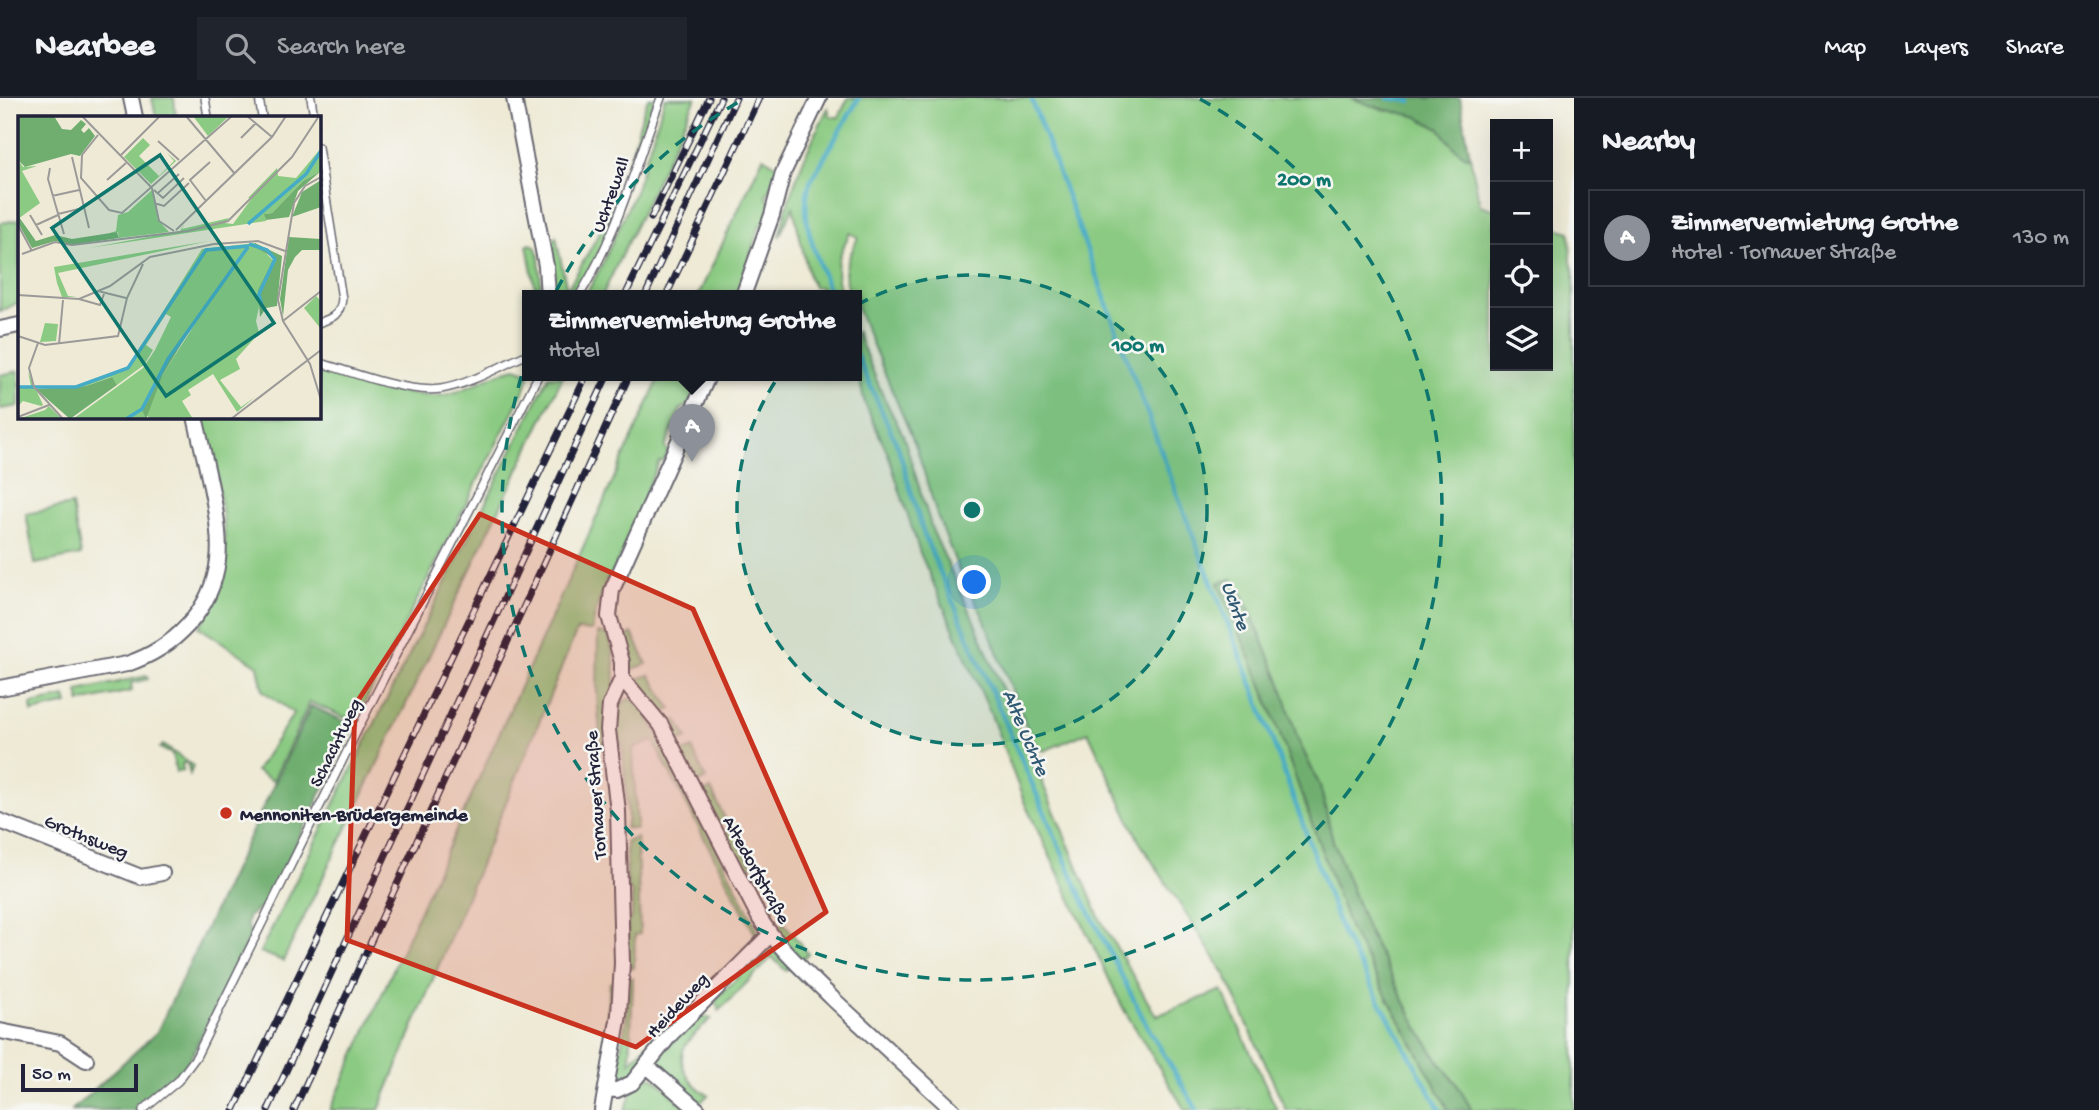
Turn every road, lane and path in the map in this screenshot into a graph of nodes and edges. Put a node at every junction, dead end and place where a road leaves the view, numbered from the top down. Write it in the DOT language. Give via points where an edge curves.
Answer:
graph roads {
  1 [pos="131,98"];
  2 [pos="205,98"];
  3 [pos="259,98"];
  4 [pos="311,98"];
  5 [pos="514,98"];
  6 [pos="661,98"];
  7 [pos="818,98"];
  8 [pos="135,116"];
  9 [pos="208,116"];
  10 [pos="262,116"];
  11 [pos="314,116"];
  12 [pos="320,160"];
  13 [pos="548,290"];
  14 [pos="582,290"];
  15 [pos="745,290"];
  16 [pos="320,322"];
  17 [pos="18,326"];
  18 [pos="0,329"];
  19 [pos="522,356"];
  20 [pos="320,363"];
  21 [pos="535,381"];
  22 [pos="706,381"];
  23 [pos="195,418"];
  24 [pos="622,678"];
  25 [pos="0,688"];
  26 [pos="2,827"];
  27 [pos="162,873"];
  28 [pos="770,935"];
  29 [pos="0,1031"];
  30 [pos="86,1060"];
  31 [pos="647,1066"];
  32 [pos="606,1089"];
  33 [pos="143,1110"];
  34 [pos="602,1110"];
  35 [pos="698,1110"];
  36 [pos="953,1110"];
  1 -- 8 [label="street"];
  2 -- 9 [label="lane"];
  3 -- 10 [label="lane"];
  4 -- 11 [label="lane"];
  5 -- 13 [label="street"];
  6 -- 14 [label="lane, Uchtewall" via="607,246"];
  7 -- 15 [label="street" via="783,173"];
  12 -- 16 [label="lane" via="342,299 333,318"];
  17 -- 18 [label="street"];
  19 -- 20 [label="lane" via="438,390 418,389"];
  21 -- 33 [label="lane, Schachtweg" via="196,1057 177,1081"];
  22 -- 24 [label="street" via="612,590 609,616"];
  23 -- 25 [label="street" via="218,529 219,558 198,613 166,646 146,657"];
  24 -- 28 [label="street, Altedorfstraße" via="661,725"];
  24 -- 32 [label="street, Tornauer Straße" via="608,716 618,811 622,964"];
  26 -- 27 [label="street, Grothsweg" via="141,877"];
  28 -- 31 [label="street, Heideweg" via="696,1007"];
  28 -- 36 [label="street, Altedorfstraße"];
  29 -- 30 [label="street" via="60,1043"];
  31 -- 32 [label="street, Heideweg" via="624,1088"];
  31 -- 35 [label="street"];
  32 -- 34 [label="street, Tornauer Straße"];
}
